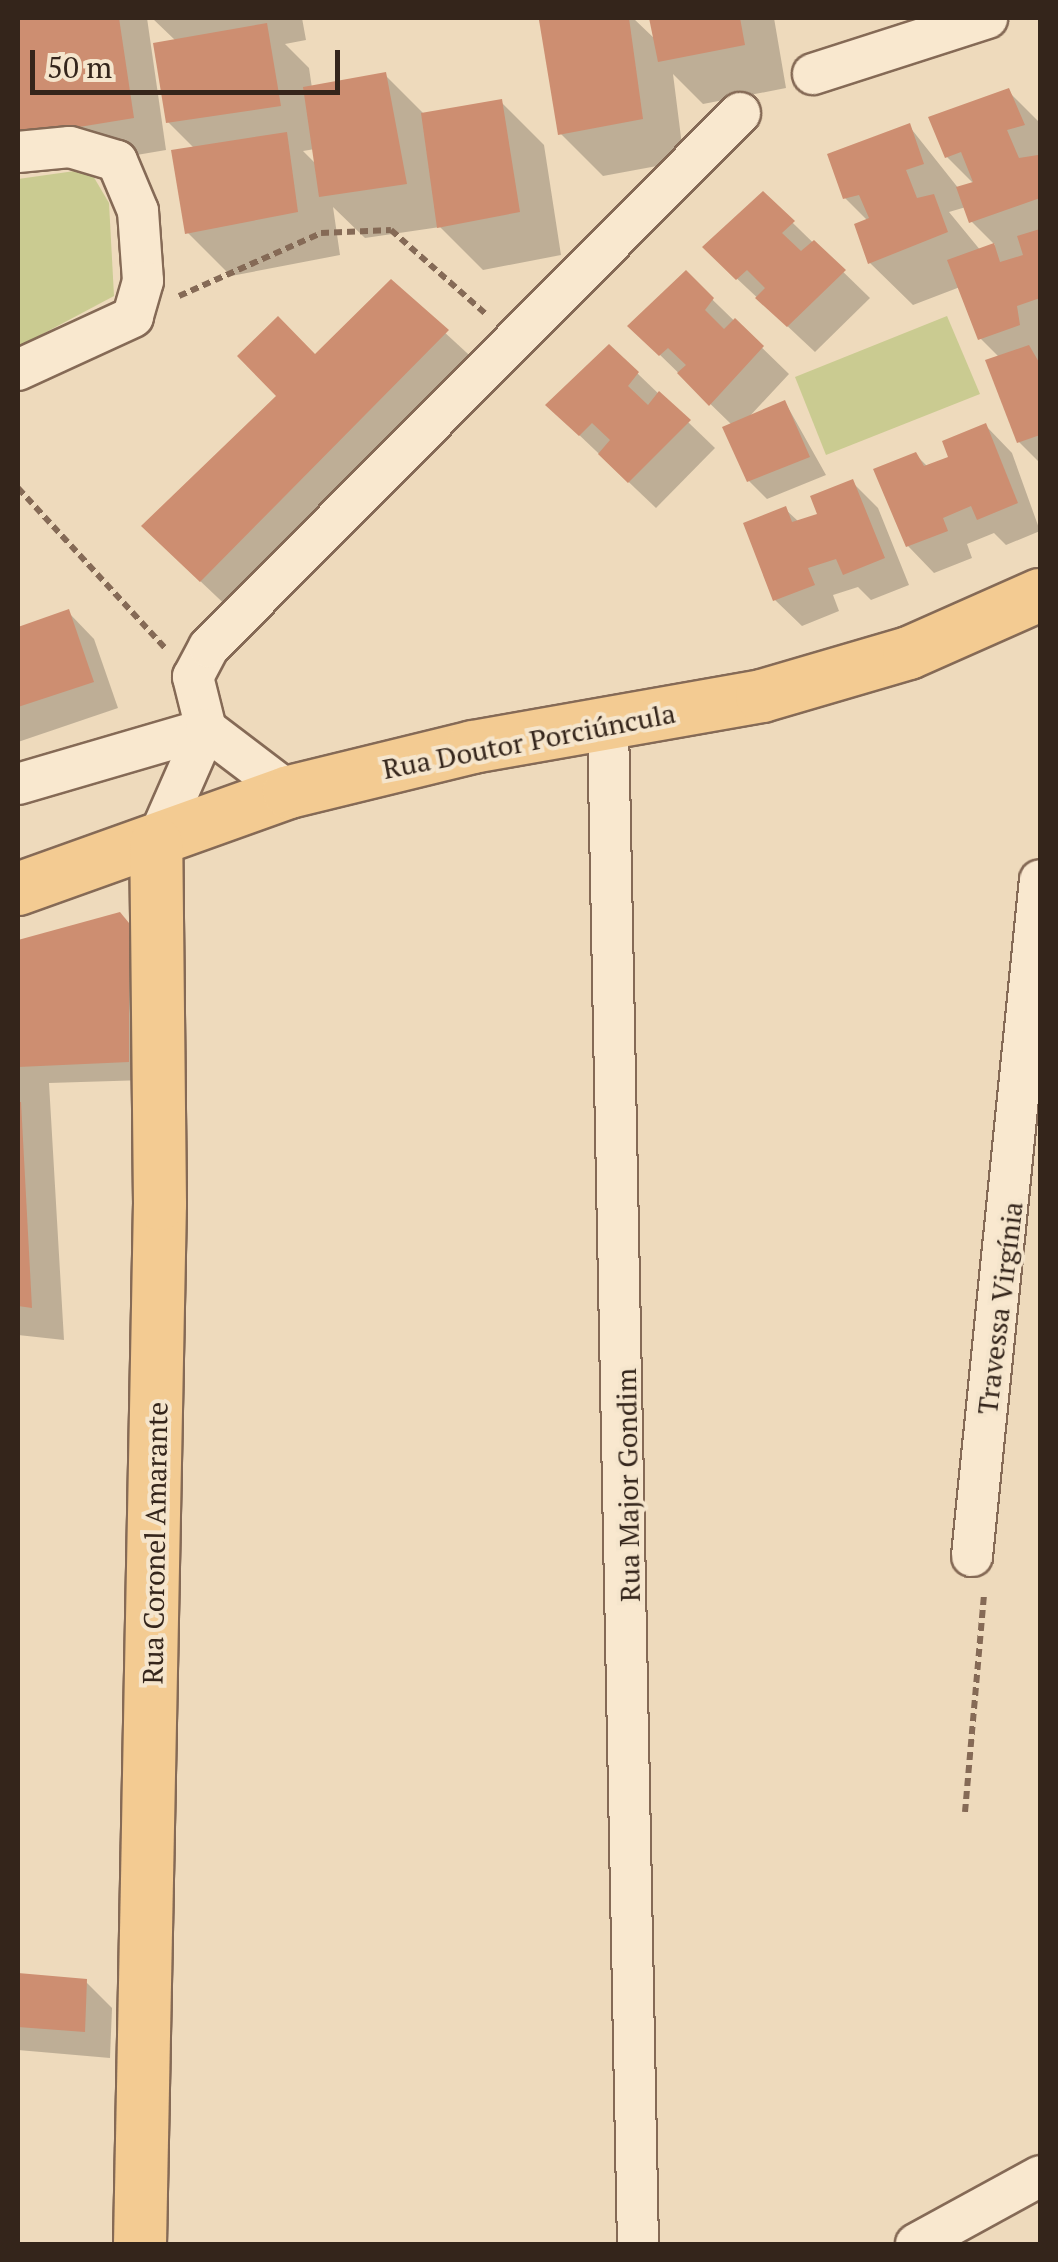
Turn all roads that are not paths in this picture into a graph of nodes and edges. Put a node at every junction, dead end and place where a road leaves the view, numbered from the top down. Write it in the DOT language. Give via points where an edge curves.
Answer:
graph roads {
  1 [pos="987,18"];
  2 [pos="812,74"];
  3 [pos="740,113"];
  4 [pos="18,152"];
  5 [pos="18,370"];
  6 [pos="1040,595"];
  7 [pos="608,725"];
  8 [pos="206,729"];
  9 [pos="18,784"];
  10 [pos="289,792"];
  11 [pos="156,843"];
  12 [pos="1040,880"];
  13 [pos="18,889"];
  14 [pos="1032,1107"];
  15 [pos="978,1570"];
  16 [pos="1040,2176"];
  17 [pos="140,2244"];
  18 [pos="638,2244"];
  19 [pos="916,2244"];
  1 -- 2 [label="street"];
  3 -- 8 [label="street" via="208,648 193,677"];
  4 -- 5 [label="street" via="70,147 117,161 138,211 144,281 132,317"];
  6 -- 7 [label="main road, Rua Doutor Porciúncula" via="909,653 762,696"];
  7 -- 10 [label="main road, Rua Doutor Porciúncula"];
  7 -- 18 [label="street, Rua Major Gondim" via="638,1898"];
  8 -- 9 [label="street"];
  8 -- 10 [label="street"];
  8 -- 11 [label="street"];
  10 -- 11 [label="main road, Rua Doutor Porciúncula"];
  11 -- 13 [label="main road, Rua Doutor Porciúncula"];
  11 -- 17 [label="main road, Rua Coronel Amarante" via="160,1127"];
  12 -- 14 [label="street, Travessa Virgínia"];
  14 -- 15 [label="street, Travessa Virgínia"];
  16 -- 19 [label="street"];
}
